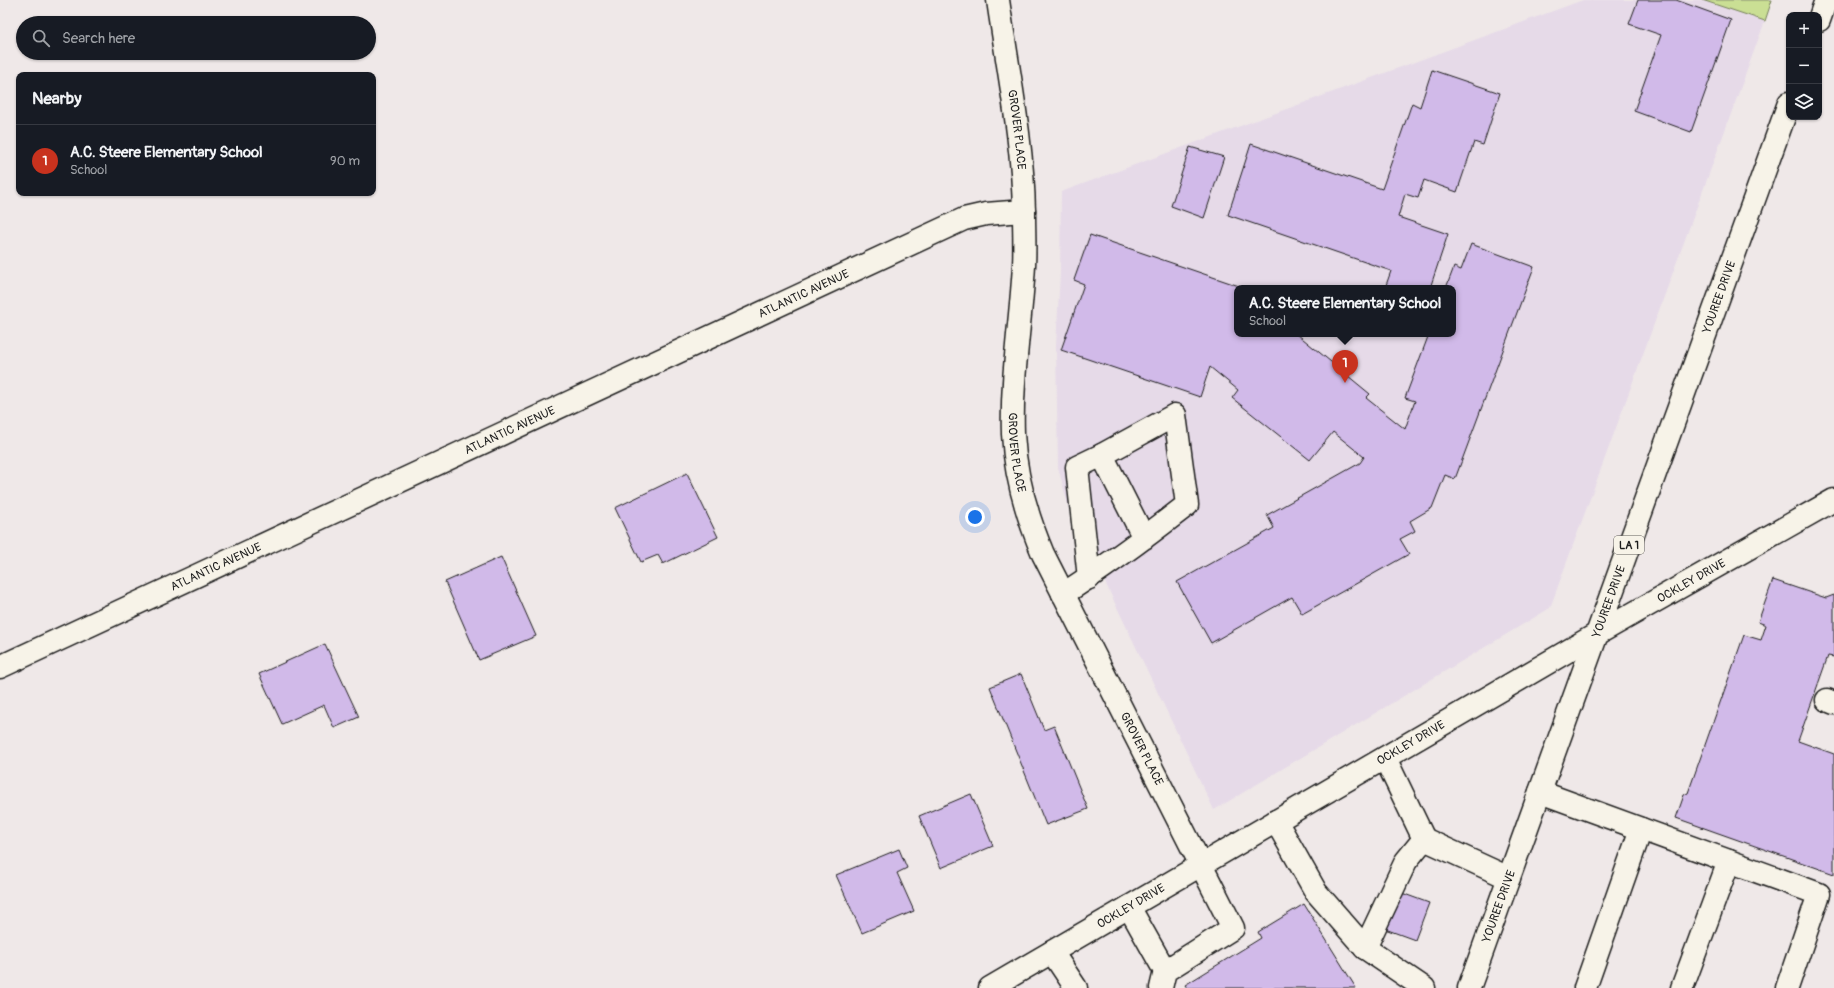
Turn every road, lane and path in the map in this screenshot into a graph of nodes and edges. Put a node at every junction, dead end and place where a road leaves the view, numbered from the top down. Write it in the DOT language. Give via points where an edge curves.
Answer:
graph roads {
  1 [pos="998,0"];
  2 [pos="1826,0"];
  3 [pos="1822,12"];
  4 [pos="1786,111"];
  5 [pos="1024,211"];
  6 [pos="1102,455"];
  7 [pos="1834,500"];
  8 [pos="1144,538"];
  9 [pos="1089,578"];
  10 [pos="1063,594"];
  11 [pos="1597,634"];
  12 [pos="0,667"];
  13 [pos="1386,758"];
  14 [pos="1540,792"];
  15 [pos="1276,821"];
  16 [pos="1641,829"];
  17 [pos="1424,839"];
  18 [pos="1729,861"];
  19 [pos="1201,865"];
  20 [pos="1509,878"];
  21 [pos="1826,897"];
  22 [pos="1129,907"];
  23 [pos="1365,948"];
  24 [pos="1052,952"];
  25 [pos="1163,980"];
  26 [pos="990,988"];
  27 [pos="1076,988"];
  28 [pos="1424,988"];
  29 [pos="1469,988"];
  30 [pos="1585,988"];
  31 [pos="1682,988"];
  32 [pos="1787,988"];
  1 -- 5 [label="street, GROVER PLACE" via="1020,152"];
  2 -- 3 [label="street"];
  4 -- 11 [label="street, YOUREE DRIVE / LA 1"];
  5 -- 10 [label="street, GROVER PLACE" via="1024,264 1015,372 1013,434 1030,523"];
  5 -- 12 [label="street, ATLANTIC AVENUE" via="986,214 964,219"];
  6 -- 8 [label="street"];
  6 -- 8 [label="street" via="1175,415 1187,505"];
  6 -- 9 [label="street" via="1077,467"];
  7 -- 11 [label="street, OCKLEY DRIVE"];
  8 -- 9 [label="street"];
  9 -- 10 [label="street"];
  10 -- 19 [label="street, GROVER PLACE"];
  11 -- 13 [label="street, OCKLEY DRIVE"];
  11 -- 14 [label="street, YOUREE DRIVE / LA 1"];
  13 -- 15 [label="street, OCKLEY DRIVE"];
  13 -- 17 [label="street"];
  14 -- 16 [label="street"];
  14 -- 20 [label="street, YOUREE DRIVE / LA 1"];
  15 -- 19 [label="street, OCKLEY DRIVE"];
  15 -- 23 [label="street" via="1316,892"];
  16 -- 18 [label="street"];
  16 -- 30 [label="street"];
  17 -- 20 [label="street"];
  17 -- 23 [label="street" via="1406,861"];
  18 -- 21 [label="street"];
  18 -- 31 [label="street"];
  19 -- 22 [label="street, OCKLEY DRIVE"];
  19 -- 25 [label="street, GROVER PLACE" via="1233,928"];
  20 -- 29 [label="street, YOUREE DRIVE / LA 1"];
  21 -- 32 [label="street"];
  22 -- 24 [label="street, OCKLEY DRIVE"];
  22 -- 25 [label="street"];
  23 -- 28 [label="street"];
  24 -- 26 [label="street, OCKLEY DRIVE"];
  24 -- 27 [label="street"];
}
